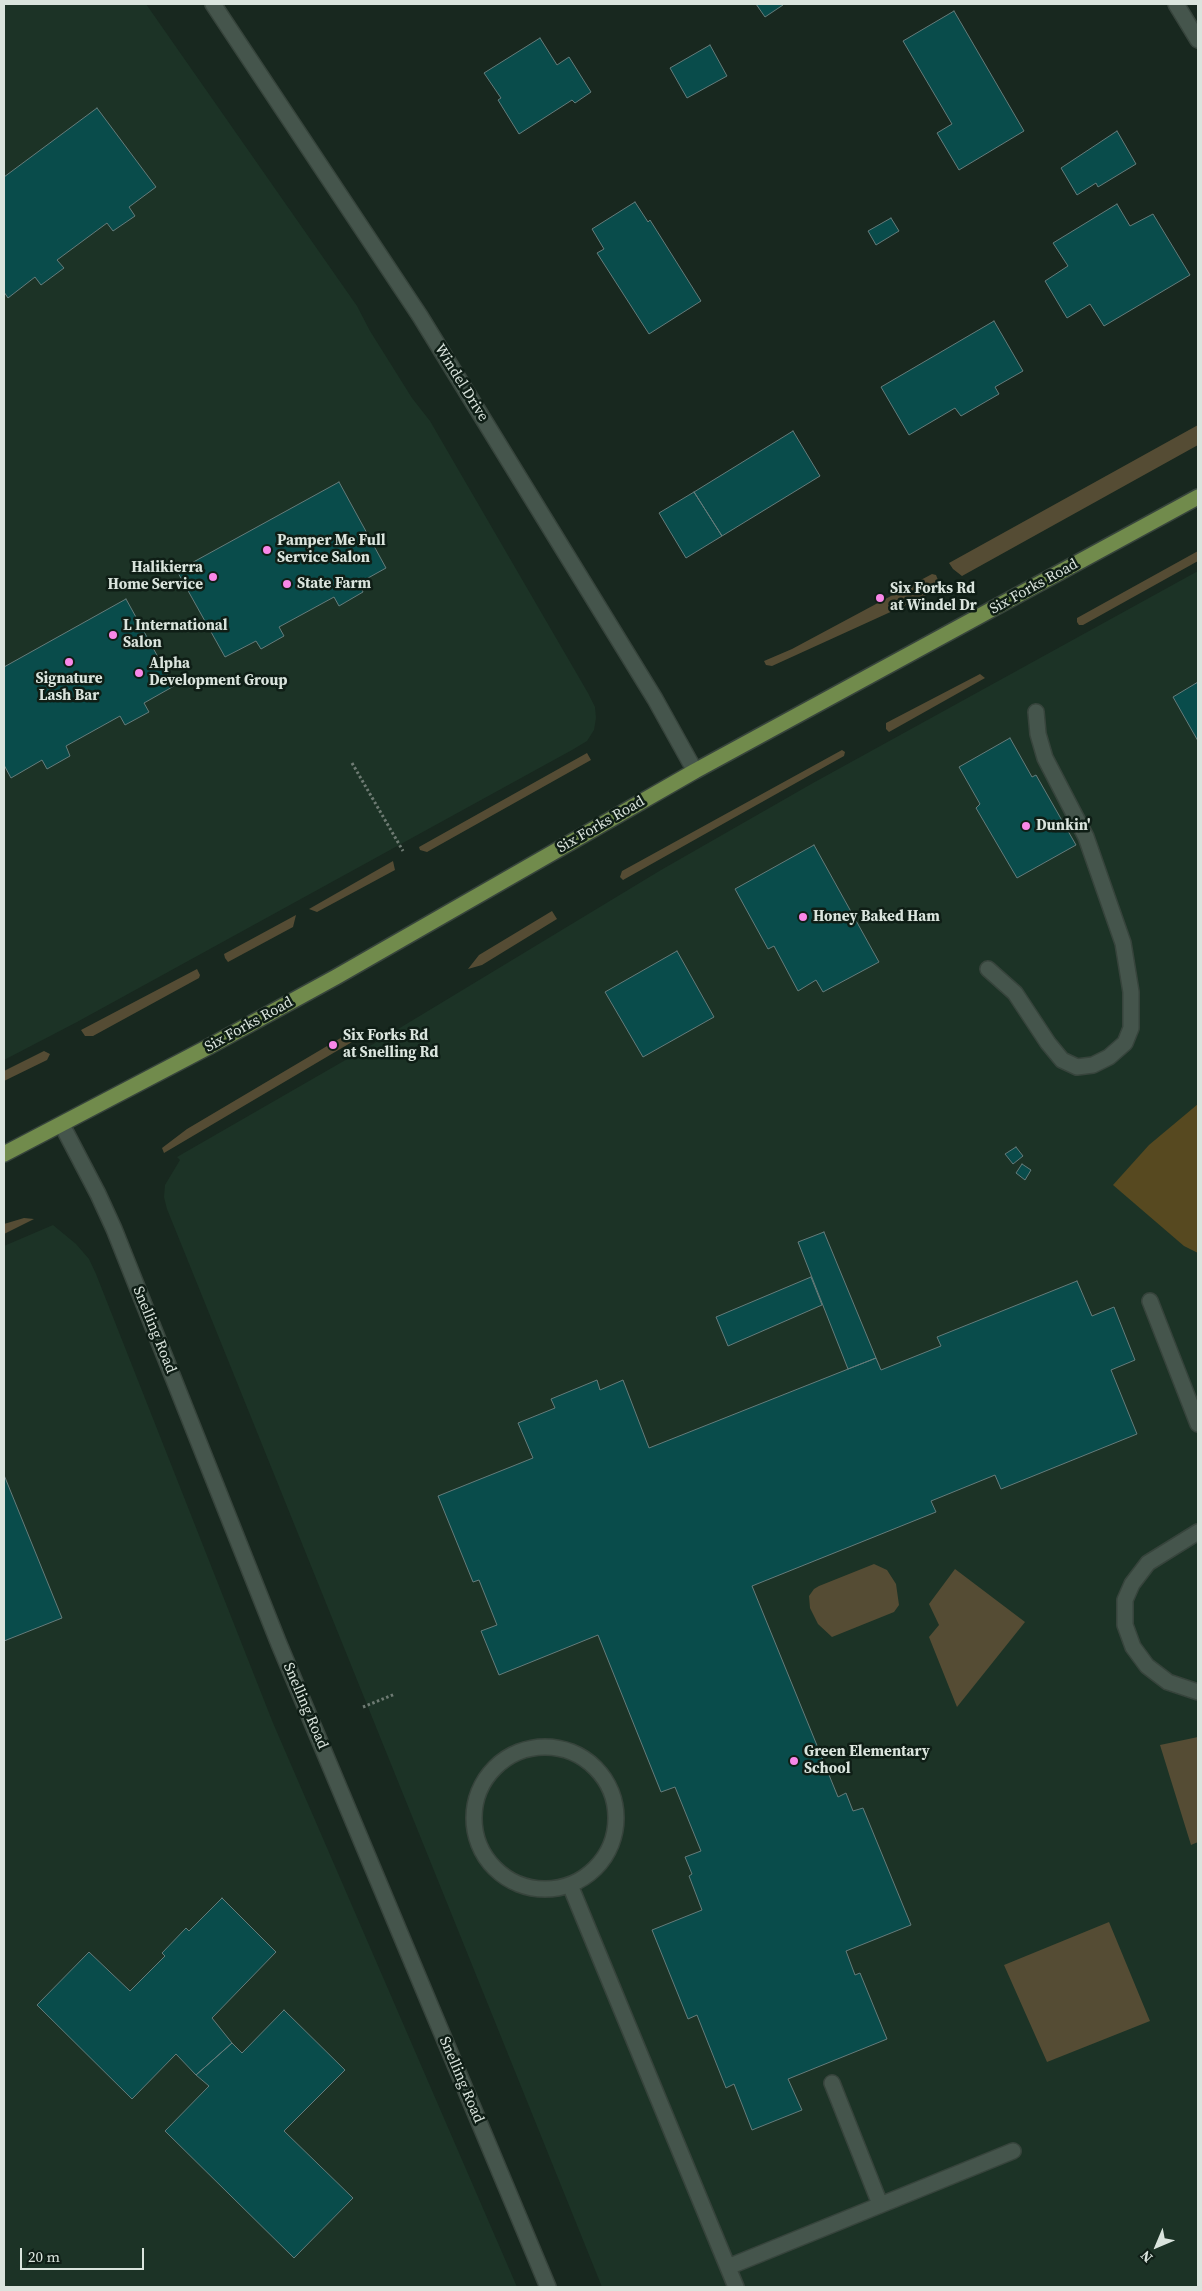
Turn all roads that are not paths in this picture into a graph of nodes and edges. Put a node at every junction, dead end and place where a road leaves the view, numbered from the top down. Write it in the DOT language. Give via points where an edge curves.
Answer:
graph roads {
  1 [pos="213,4"];
  2 [pos="1176,4"];
  3 [pos="1198,40"];
  4 [pos="1198,497"];
  5 [pos="1036,712"];
  6 [pos="695,771"];
  7 [pos="988,969"];
  8 [pos="62,1125"];
  9 [pos="4,1154"];
  10 [pos="1150,1301"];
  11 [pos="1198,1424"];
  12 [pos="1198,1532"];
  13 [pos="1198,1692"];
  14 [pos="570,1885"];
  15 [pos="832,2083"];
  16 [pos="1013,2151"];
  17 [pos="880,2204"];
  18 [pos="728,2267"];
  19 [pos="548,2287"];
  20 [pos="736,2287"];
  1 -- 6 [label="street, Windel Drive" via="420,316 655,699"];
  2 -- 3 [label="street"];
  4 -- 6 [label="main road, Six Forks Road"];
  5 -- 7 [label="street" via="1045,758 1086,837 1123,943 1131,992 1131,1028 1125,1043 1109,1057 1093,1064 1077,1067 1062,1060 1015,993"];
  6 -- 8 [label="main road, Six Forks Road" via="336,977"];
  8 -- 9 [label="main road, Six Forks Road"];
  8 -- 19 [label="street, Snelling Road" via="114,1229 279,1644"];
  10 -- 11 [label="street"];
  12 -- 13 [label="street" via="1148,1563 1132,1584 1125,1600 1125,1625 1133,1647 1147,1666 1168,1682"];
  14 -- 14 [label="street" via="591,1874 606,1855 615,1834 616,1810 609,1787 595,1768 576,1754 554,1748 530,1748 508,1757 490,1772 478,1792 474,1815 477,1838 487,1859 503,1876 524,1886 547,1889"];
  14 -- 18 [label="street"];
  15 -- 17 [label="street"];
  16 -- 17 [label="street"];
  17 -- 18 [label="street"];
  18 -- 20 [label="street"];
}
